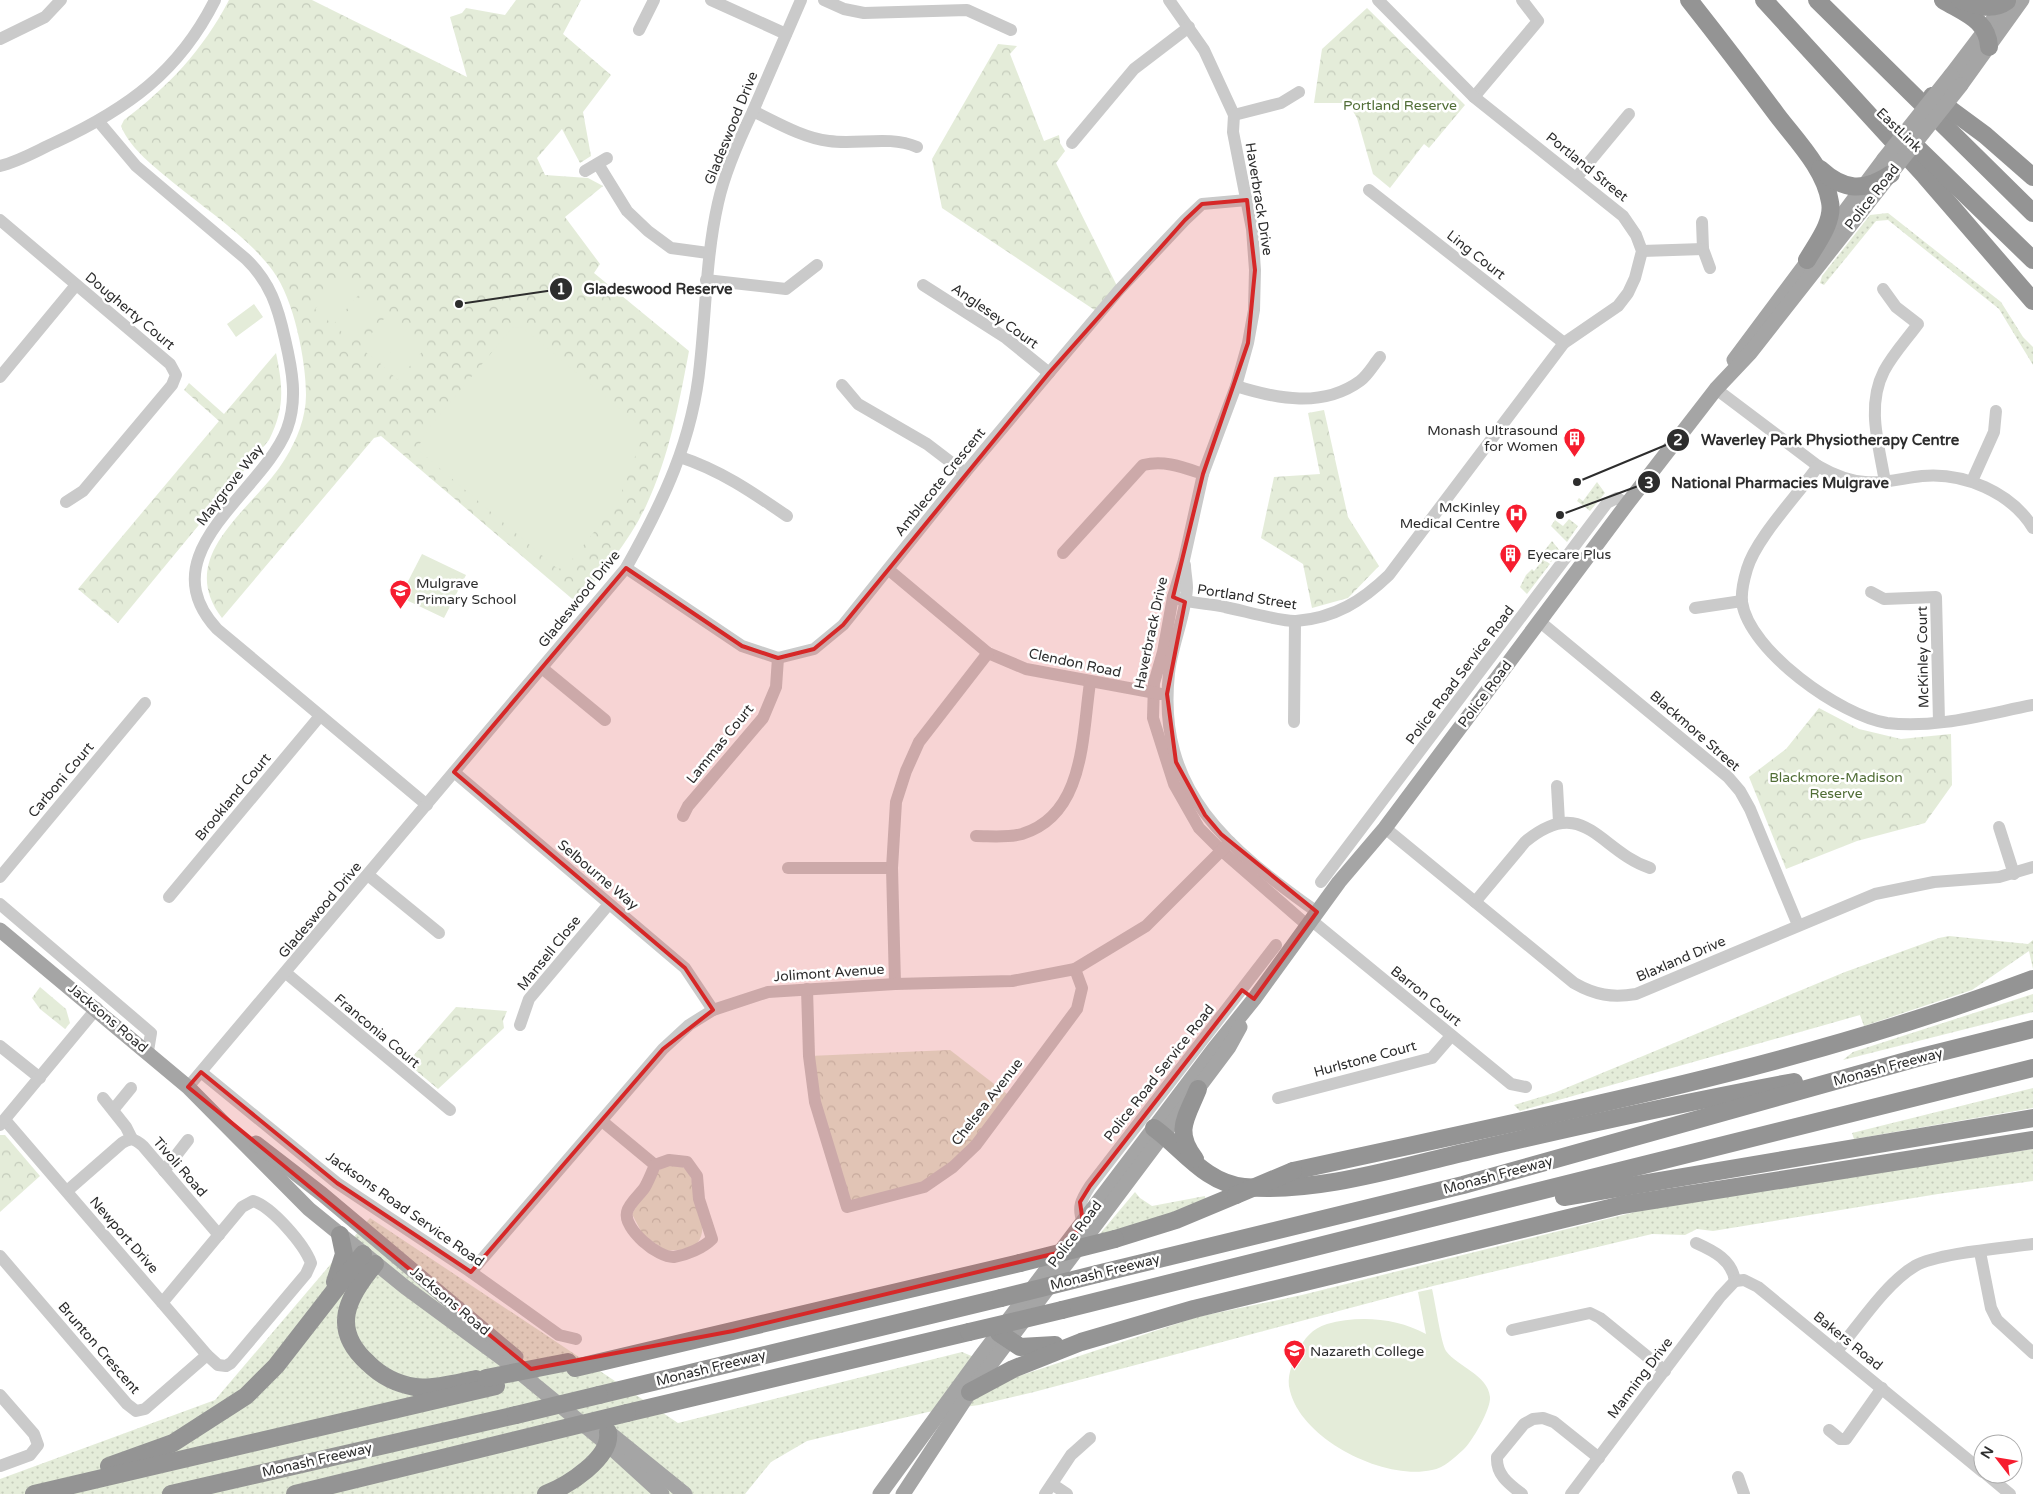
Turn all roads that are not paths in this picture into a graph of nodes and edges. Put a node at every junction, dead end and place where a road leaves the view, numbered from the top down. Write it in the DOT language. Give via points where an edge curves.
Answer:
graph roads {
  1 [pos="61,0"];
  2 [pos="215,0"];
  3 [pos="654,0"];
  4 [pos="711,0"];
  5 [pos="801,0"];
  6 [pos="824,0"];
  7 [pos="1169,0"];
  8 [pos="1378,0"];
  9 [pos="1522,0"];
  10 [pos="1689,0"];
  11 [pos="1764,0"];
  12 [pos="1817,0"];
  13 [pos="1943,0"];
  14 [pos="1960,0"];
  15 [pos="2012,0"];
  16 [pos="1189,27"];
  17 [pos="1986,29"];
  18 [pos="639,30"];
  19 [pos="1011,30"];
  20 [pos="786,34"];
  21 [pos="1856,38"];
  22 [pos="0,39"];
  23 [pos="1989,47"];
  24 [pos="1956,80"];
  25 [pos="1298,92"];
  26 [pos="1474,97"];
  27 [pos="753,111"];
  28 [pos="1629,114"];
  29 [pos="1234,115"];
  30 [pos="102,120"];
  31 [pos="1072,143"];
  32 [pos="917,147"];
  33 [pos="1812,162"];
  34 [pos="0,166"];
  35 [pos="1890,167"];
  36 [pos="585,171"];
  37 [pos="2033,177"];
  38 [pos="1576,178"];
  39 [pos="1863,186"];
  40 [pos="1369,190"];
  41 [pos="1247,200"];
  42 [pos="2033,213"];
  43 [pos="0,220"];
  44 [pos="1702,222"];
  45 [pos="1703,249"];
  46 [pos="1642,251"];
  47 [pos="708,254"];
  48 [pos="1807,260"];
  49 [pos="2033,260"];
  50 [pos="817,265"];
  51 [pos="1710,268"];
  52 [pos="706,280"];
  53 [pos="922,285"];
  54 [pos="76,286"];
  55 [pos="1883,290"];
  56 [pos="2033,300"];
  57 [pos="1564,343"];
  58 [pos="1380,357"];
  59 [pos="1049,373"];
  60 [pos="0,377"];
  61 [pos="842,385"];
  62 [pos="1236,386"];
  63 [pos="1716,389"];
  64 [pos="1996,411"];
  65 [pos="680,457"];
  66 [pos="1818,466"];
  67 [pos="965,473"];
  68 [pos="1203,474"];
  69 [pos="1885,482"];
  70 [pos="1972,482"];
  71 [pos="66,502"];
  72 [pos="1627,504"];
  73 [pos="787,516"];
  74 [pos="2033,528"];
  75 [pos="1571,551"];
  76 [pos="1063,553"];
  77 [pos="626,568"];
  78 [pos="890,570"];
  79 [pos="1578,570"];
  80 [pos="1871,592"];
  81 [pos="1179,600"];
  82 [pos="1742,601"];
  83 [pos="1695,608"];
  84 [pos="1540,621"];
  85 [pos="1295,622"];
  86 [pos="988,653"];
  87 [pos="778,658"];
  88 [pos="542,668"];
  89 [pos="1090,683"];
  90 [pos="1152,694"];
  91 [pos="1167,694"];
  92 [pos="145,703"];
  93 [pos="2033,706"];
  94 [pos="320,716"];
  95 [pos="605,720"];
  96 [pos="1294,722"];
  97 [pos="1939,722"];
  98 [pos="1408,768"];
  99 [pos="454,772"];
  100 [pos="1421,778"];
  101 [pos="1557,786"];
  102 [pos="427,805"];
  103 [pos="683,816"];
  104 [pos="1559,822"];
  105 [pos="1999,827"];
  106 [pos="1384,828"];
  107 [pos="976,836"];
  108 [pos="1226,846"];
  109 [pos="2033,867"];
  110 [pos="788,868"];
  111 [pos="892,868"];
  112 [pos="1650,868"];
  113 [pos="2014,874"];
  114 [pos="368,875"];
  115 [pos="0,877"];
  116 [pos="1322,882"];
  117 [pos="169,897"];
  118 [pos="1476,902"];
  119 [pos="0,904"];
  120 [pos="609,904"];
  121 [pos="1312,919"];
  122 [pos="1798,925"];
  123 [pos="0,930"];
  124 [pos="439,933"];
  125 [pos="1276,945"];
  126 [pos="2033,966"];
  127 [pos="1075,969"];
  128 [pos="286,973"];
  129 [pos="2033,979"];
  130 [pos="895,984"];
  131 [pos="807,988"];
  132 [pos="1242,990"];
  133 [pos="1254,999"];
  134 [pos="97,1008"];
  135 [pos="1956,1008"];
  136 [pos="713,1010"];
  137 [pos="520,1025"];
  138 [pos="2033,1029"];
  139 [pos="1451,1036"];
  140 [pos="0,1046"];
  141 [pos="148,1051"];
  142 [pos="1917,1058"];
  143 [pos="2033,1068"];
  144 [pos="202,1072"];
  145 [pos="40,1078"];
  146 [pos="188,1087"];
  147 [pos="1526,1087"];
  148 [pos="131,1088"];
  149 [pos="1198,1089"];
  150 [pos="103,1098"];
  151 [pos="1278,1098"];
  152 [pos="112,1110"];
  153 [pos="450,1110"];
  154 [pos="213,1111"];
  155 [pos="2033,1118"];
  156 [pos="602,1121"];
  157 [pos="3,1122"];
  158 [pos="1159,1131"];
  159 [pos="132,1139"];
  160 [pos="188,1140"];
  161 [pos="2033,1140"];
  162 [pos="655,1165"];
  163 [pos="164,1171"];
  164 [pos="1206,1172"];
  165 [pos="67,1191"];
  166 [pos="1426,1221"];
  167 [pos="1083,1223"];
  168 [pos="219,1234"];
  169 [pos="340,1235"];
  170 [pos="1696,1242"];
  171 [pos="381,1244"];
  172 [pos="2033,1244"];
  173 [pos="1980,1252"];
  174 [pos="0,1256"];
  175 [pos="369,1259"];
  176 [pos="471,1272"];
  177 [pos="1735,1281"];
  178 [pos="162,1303"];
  179 [pos="314,1320"];
  180 [pos="1512,1330"];
  181 [pos="1004,1337"];
  182 [pos="576,1339"];
  183 [pos="1081,1342"];
  184 [pos="1837,1351"];
  185 [pos="2033,1352"];
  186 [pos="207,1355"];
  187 [pos="1665,1371"];
  188 [pos="491,1382"];
  189 [pos="1882,1388"];
  190 [pos="970,1392"];
  191 [pos="0,1395"];
  192 [pos="1828,1430"];
  193 [pos="607,1438"];
  194 [pos="1090,1438"];
  195 [pos="1599,1458"];
  196 [pos="1973,1464"];
  197 [pos="0,1466"];
  198 [pos="1738,1477"];
  199 [pos="914,1479"];
  200 [pos="1998,1484"];
  201 [pos="1049,1489"];
  202 [pos="882,1492"];
  203 [pos="25,1494"];
  204 [pos="34,1494"];
  205 [pos="171,1494"];
  206 [pos="295,1494"];
  207 [pos="546,1494"];
  208 [pos="662,1494"];
  209 [pos="685,1494"];
  210 [pos="903,1494"];
  211 [pos="1067,1494"];
  212 [pos="1522,1494"];
  213 [pos="1572,1494"];
  214 [pos="1744,1494"];
  215 [pos="2010,1494"];
  1 -- 22 [label="street" via="45,17"];
  2 -- 30 [label="street" via="199,29 172,63 141,92"];
  3 -- 18 [label="street"];
  4 -- 20 [label="street"];
  5 -- 20 [label="street, Gladeswood Drive"];
  6 -- 19 [label="street" via="864,13 967,10"];
  7 -- 16 [label="street, Haverbrack Drive"];
  8 -- 26 [label="street, Portland Street"];
  9 -- 26 [label="street" via="1538,20"];
  10 -- 33 [label="highway" via="1744,68"];
  11 -- 49 [label="highway, EastLink"];
  11 -- 56 [label="highway"];
  12 -- 21 [label="highway"];
  13 -- 17 [label="highway"];
  14 -- 15 [label="highway" via="1980,7"];
  15 -- 17 [label="main road, Police Road"];
  15 -- 23 [label="main road, Police Road"];
  16 -- 29 [label="street, Haverbrack Drive" via="1204,50"];
  16 -- 31 [label="street" via="1134,69"];
  17 -- 23 [label="highway"];
  17 -- 24 [label="main road, Police Road"];
  20 -- 27 [label="street, Gladeswood Drive"];
  21 -- 37 [label="highway" via="1985,136"];
  21 -- 42 [label="highway"];
  23 -- 24 [label="main road, Police Road"];
  24 -- 35 [label="main road, Police Road, bridge"];
  25 -- 29 [label="street" via="1281,103"];
  26 -- 38 [label="street, Portland Street"];
  27 -- 32 [label="street" via="807,136 828,141 904,141"];
  27 -- 47 [label="street, Gladeswood Drive" via="718,200"];
  28 -- 38 [label="street"];
  29 -- 41 [label="street, Haverbrack Drive" via="1233,132"];
  30 -- 34 [label="street"];
  30 -- 94 [label="street, Maygrove Way" via="140,170 254,266 275,301 294,392 288,427 268,463 205,540 197,558 195,584 203,609 217,629"];
  33 -- 39 [label="highway" via="1833,181 1850,187"];
  33 -- 48 [label="highway" via="1831,203 1829,221"];
  35 -- 39 [label="highway" via="1878,182"];
  35 -- 63 [label="main road, Police Road" via="1750,353"];
  36 -- 47 [label="street" via="602,161 627,211 648,230 672,248"];
  38 -- 46 [label="street, Portland Street" via="1624,216"];
  39 -- 48 [label="main road, Police Road"];
  40 -- 57 [label="street, Ling Court"];
  41 -- 59 [label="street, Amblecote Crescent" via="1202,204 1119,290"];
  41 -- 62 [label="street, Haverbrack Drive" via="1255,270 1254,310"];
  43 -- 54 [label="street, Dougherty Court"];
  44 -- 45 [label="street"];
  45 -- 46 [label="street"];
  45 -- 51 [label="street"];
  46 -- 57 [label="street, Portland Street" via="1635,278 1618,306"];
  47 -- 52 [label="street, Gladeswood Drive"];
  48 -- 63 [label="main road, Police Road" via="1743,346"];
  50 -- 52 [label="street" via="786,289"];
  52 -- 65 [label="street, Gladeswood Drive" via="699,373 691,420"];
  53 -- 59 [label="street, Anglesey Court" via="1006,338"];
  54 -- 60 [label="street"];
  54 -- 71 [label="street, Dougherty Court" via="170,364 176,375 172,385 83,491"];
  55 -- 69 [label="street" via="1896,308 1918,324 1891,360 1876,391 1874,416"];
  57 -- 85 [label="street, Portland Street" via="1389,575 1366,596 1339,612"];
  58 -- 62 [label="street" via="1362,380 1335,395 1301,399 1268,396"];
  59 -- 67 [label="street, Amblecote Crescent"];
  61 -- 67 [label="street" via="858,404 927,444"];
  62 -- 68 [label="street, Haverbrack Drive"];
  63 -- 66 [label="street"];
  63 -- 72 [label="main road, Police Road"];
  64 -- 70 [label="street" via="1994,432"];
  65 -- 73 [label="street" via="707,466 740,484"];
  65 -- 77 [label="street, Gladeswood Drive" via="657,514"];
  66 -- 69 [label="street" via="1849,479"];
  66 -- 82 [label="street" via="1751,557"];
  67 -- 78 [label="street, Amblecote Crescent"];
  68 -- 76 [label="street" via="1172,463 1143,465"];
  68 -- 81 [label="street, Haverbrack Drive" via="1184,560 1187,587"];
  69 -- 70 [label="street" via="1940,475"];
  70 -- 74 [label="street" via="1997,494"];
  72 -- 75 [label="street, Police Road Service Road" via="1617,498 1607,503"];
  72 -- 79 [label="main road, Police Road"];
  75 -- 79 [label="street"];
  75 -- 98 [label="street, Police Road Service Road"];
  77 -- 87 [label="street" via="742,646"];
  77 -- 88 [label="street, Gladeswood Drive"];
  78 -- 86 [label="street, Clendon Road"];
  78 -- 87 [label="street, Amblecote Crescent" via="843,625 814,649"];
  79 -- 84 [label="main road, Police Road"];
  80 -- 97 [label="street, McKinley Court" via="1884,599 1936,597"];
  81 -- 85 [label="street, Portland Street"];
  81 -- 90 [label="street, Haverbrack Drive"];
  81 -- 91 [label="street, Haverbrack Drive"];
  82 -- 83 [label="street"];
  82 -- 97 [label="street" via="1760,641 1830,700 1868,718 1886,722 1924,725"];
  84 -- 100 [label="main road, Police Road"];
  84 -- 122 [label="street, Blackmore Street" via="1728,777 1740,791"];
  85 -- 96 [label="street"];
  86 -- 89 [label="street, Clendon Road" via="1026,670"];
  86 -- 111 [label="street" via="919,742 896,802"];
  87 -- 103 [label="street, Lammas Court" via="776,687 763,718"];
  88 -- 95 [label="street"];
  88 -- 99 [label="street, Gladeswood Drive"];
  89 -- 90 [label="street, Clendon Road"];
  89 -- 107 [label="street" via="1077,769 1064,803 1052,816 1021,834"];
  90 -- 91 [label="street, Clendon Road"];
  90 -- 108 [label="street, Haverbrack Drive" via="1153,718 1174,784 1199,828"];
  91 -- 108 [label="street, Haverbrack Drive" via="1170,740 1176,762 1204,815"];
  92 -- 115 [label="street, Carboni Court"];
  93 -- 97 [label="street"];
  94 -- 102 [label="street, Maygrove Way"];
  94 -- 117 [label="street, Brookland Court"];
  98 -- 100 [label="street"];
  98 -- 116 [label="street, Police Road Service Road"];
  99 -- 102 [label="street, Gladeswood Drive"];
  99 -- 120 [label="street, Selbourne Way"];
  100 -- 106 [label="main road, Police Road"];
  101 -- 104 [label="street"];
  102 -- 114 [label="street, Gladeswood Drive"];
  104 -- 112 [label="street" via="1594,832 1629,860"];
  104 -- 118 [label="street" via="1525,842"];
  105 -- 113 [label="street"];
  106 -- 118 [label="street, Blaxland Drive"];
  106 -- 121 [label="main road, Police Road"];
  108 -- 121 [label="street, Haverbrack Drive"];
  108 -- 127 [label="street, Jolimont Avenue" via="1146,926"];
  109 -- 113 [label="street, Blaxland Drive"];
  110 -- 111 [label="street"];
  111 -- 130 [label="street"];
  113 -- 122 [label="street, Blaxland Drive" via="1900,888 1875,894"];
  114 -- 124 [label="street"];
  114 -- 128 [label="street, Gladeswood Drive"];
  118 -- 122 [label="street, Blaxland Drive" via="1574,983 1604,996 1636,994"];
  119 -- 141 [label="street" via="151,1032"];
  120 -- 136 [label="street, Selbourne Way" via="685,968"];
  120 -- 137 [label="street, Mansell Close" via="529,999"];
  121 -- 133 [label="main road, Police Road"];
  121 -- 139 [label="street, Barron Court"];
  123 -- 134 [label="main road, Jacksons Road"];
  125 -- 132 [label="street, Police Road Service Road"];
  126 -- 135 [label="highway"];
  127 -- 130 [label="street, Jolimont Avenue" via="1012,981"];
  127 -- 131 [label="street, Chelsea Avenue" via="1082,988 1077,1009 976,1145 953,1167 924,1187 847,1207 815,1102 809,1056"];
  128 -- 144 [label="street, Gladeswood Drive"];
  128 -- 153 [label="street, Franconia Court"];
  129 -- 135 [label="highway"];
  130 -- 131 [label="street, Jolimont Avenue"];
  131 -- 136 [label="street, Jolimont Avenue" via="768,992"];
  132 -- 133 [label="street"];
  132 -- 167 [label="street, Police Road Service Road" via="1090,1186 1080,1202 1079,1213"];
  133 -- 149 [label="main road, Police Road" via="1229,1047"];
  133 -- 158 [label="main road, Police Road"];
  134 -- 141 [label="main road, Jacksons Road"];
  134 -- 145 [label="street"];
  135 -- 188 [label="highway, bridge" via="1676,1086 1294,1171 1176,1220 1115,1239 733,1330 679,1339"];
  136 -- 156 [label="street, Jolimont Avenue" via="663,1049"];
  138 -- 142 [label="highway, Monash Freeway"];
  139 -- 147 [label="street, Barron Court" via="1511,1084"];
  139 -- 151 [label="street, Hurlstone Court" via="1432,1058"];
  140 -- 145 [label="street"];
  141 -- 146 [label="main road, Jacksons Road"];
  142 -- 164 [label="highway" via="1727,1095 1322,1184 1243,1187 1223,1182"];
  142 -- 205 [label="highway, Monash Freeway, bridge" via="1463,1185 599,1396"];
  143 -- 166 [label="highway, Monash Freeway"];
  144 -- 146 [label="street, Gladeswood Drive"];
  144 -- 176 [label="street, Jacksons Road Service Road" via="337,1183"];
  145 -- 157 [label="street"];
  146 -- 154 [label="main road, Jacksons Road"];
  148 -- 152 [label="street"];
  149 -- 158 [label="main road, Police Road"];
  149 -- 164 [label="highway" via="1182,1129 1185,1143"];
  150 -- 152 [label="street"];
  152 -- 159 [label="street"];
  154 -- 169 [label="main road, Jacksons Road" via="309,1209"];
  154 -- 171 [label="main road, Jacksons Road" via="322,1194"];
  155 -- 166 [label="highway"];
  156 -- 162 [label="street"];
  156 -- 176 [label="street, Jolimont Avenue"];
  157 -- 165 [label="street, Newport Drive"];
  158 -- 164 [label="highway"];
  158 -- 167 [label="main road, Police Road"];
  158 -- 181 [label="main road, Police Road"];
  159 -- 163 [label="street, Tivoli Road"];
  159 -- 165 [label="street, Tivoli Road" via="122,1143"];
  160 -- 163 [label="street"];
  161 -- 183 [label="highway" via="1622,1205 1252,1294"];
  162 -- 162 [label="street" via="669,1160 687,1162 697,1176 699,1199 712,1239 704,1247 674,1257 660,1255 628,1224 627,1212 646,1186"];
  163 -- 168 [label="street, Tivoli Road"];
  165 -- 178 [label="street, Newport Drive"];
  166 -- 206 [label="highway, Monash Freeway, bridge"];
  167 -- 181 [label="main road, Police Road"];
  168 -- 178 [label="street"];
  168 -- 186 [label="street, Newport Drive" via="242,1207 253,1201 260,1203 283,1224 305,1251 310,1263 306,1274 231,1363 218,1365"];
  169 -- 175 [label="main road, Jacksons Road"];
  169 -- 179 [label="highway" via="344,1254 335,1282"];
  170 -- 177 [label="street" via="1726,1261"];
  171 -- 175 [label="main road"];
  171 -- 193 [label="main road, Jacksons Road"];
  172 -- 173 [label="street"];
  173 -- 184 [label="street" via="1944,1257 1915,1266 1892,1285"];
  173 -- 185 [label="street" via="1991,1308 1997,1320"];
  174 -- 186 [label="street, Brunton Crescent" via="136,1411 145,1409"];
  175 -- 179 [label="highway"];
  175 -- 188 [label="highway" via="345,1316 347,1338 359,1355 384,1377 418,1388"];
  175 -- 193 [label="main road, Jacksons Road"];
  176 -- 182 [label="street, Jacksons Road Service Road" via="558,1335"];
  177 -- 184 [label="street, Bakers Road" via="1744,1280 1758,1287"];
  177 -- 187 [label="street, Manning Drive" via="1720,1296"];
  178 -- 186 [label="street, Newport Drive"];
  179 -- 203 [label="highway" via="246,1396 211,1420 172,1443"];
  180 -- 187 [label="street" via="1590,1313"];
  181 -- 183 [label="highway" via="1020,1347 1033,1348"];
  181 -- 190 [label="main road, Police Road"];
  181 -- 202 [label="main road, Police Road"];
  183 -- 190 [label="highway" via="1013,1369"];
  184 -- 189 [label="street, Bakers Road"];
  187 -- 195 [label="street, Manning Drive"];
  188 -- 204 [label="highway"];
  189 -- 192 [label="street" via="1846,1439 1840,1439"];
  189 -- 196 [label="street, Bakers Road"];
  190 -- 199 [label="main road, Police Road"];
  191 -- 197 [label="street" via="34,1434 38,1445 30,1455"];
  193 -- 207 [label="highway" via="584,1472"];
  193 -- 208 [label="main road, Jacksons Road"];
  193 -- 209 [label="main road, Jacksons Road"];
  194 -- 201 [label="street" via="1071,1454"];
  195 -- 212 [label="street" via="1554,1422 1543,1418 1529,1420 1497,1457 1498,1470 1504,1479"];
  195 -- 213 [label="street, Manning Drive"];
  198 -- 214 [label="street"];
  199 -- 202 [label="main road" via="915,1470 909,1467"];
  199 -- 210 [label="main road, Police Road"];
  200 -- 215 [label="street, Bakers Road"];
  201 -- 211 [label="street"];
}
